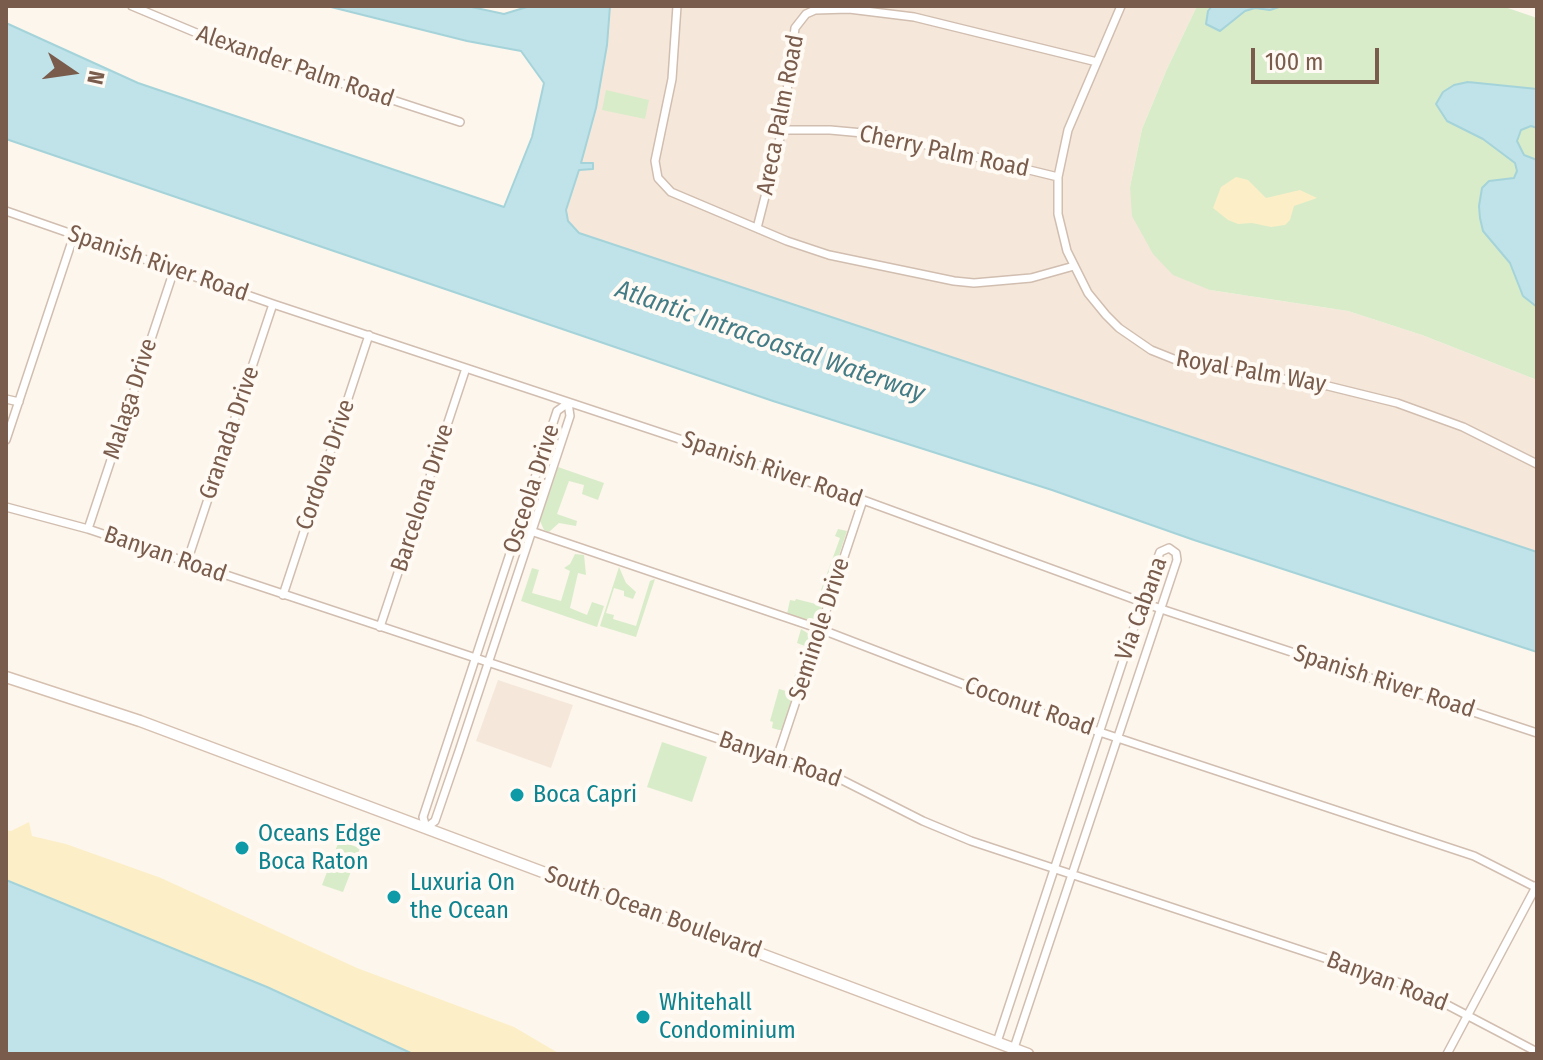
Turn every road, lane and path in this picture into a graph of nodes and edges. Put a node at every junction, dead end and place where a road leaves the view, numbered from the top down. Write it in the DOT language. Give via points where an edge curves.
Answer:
graph roads {
  1 [pos="132,6"];
  2 [pos="677,6"];
  3 [pos="1121,6"];
  4 [pos="1097,62"];
  5 [pos="460,122"];
  6 [pos="782,130"];
  7 [pos="1058,177"];
  8 [pos="6,211"];
  9 [pos="757,228"];
  10 [pos="74,235"];
  11 [pos="1074,266"];
  12 [pos="174,270"];
  13 [pos="273,304"];
  14 [pos="369,335"];
  15 [pos="466,368"];
  16 [pos="6,399"];
  17 [pos="19,402"];
  18 [pos="568,403"];
  19 [pos="6,440"];
  20 [pos="1537,464"];
  21 [pos="863,500"];
  22 [pos="6,507"];
  23 [pos="519,527"];
  24 [pos="88,529"];
  25 [pos="532,532"];
  26 [pos="187,562"];
  27 [pos="283,595"];
  28 [pos="1142,603"];
  29 [pos="1161,609"];
  30 [pos="380,627"];
  31 [pos="820,629"];
  32 [pos="476,658"];
  33 [pos="488,662"];
  34 [pos="6,677"];
  35 [pos="1100,732"];
  36 [pos="1537,733"];
  37 [pos="1118,738"];
  38 [pos="777,758"];
  39 [pos="426,828"];
  40 [pos="1055,869"];
  41 [pos="1073,875"];
  42 [pos="1537,887"];
  43 [pos="1468,1015"];
  44 [pos="997,1042"];
  45 [pos="1014,1048"];
  46 [pos="1537,1052"];
  47 [pos="1028,1054"];
  48 [pos="1447,1054"];
  1 -- 5 [label="street, Alexander Palm Road" via="230,47"];
  2 -- 9 [label="street" via="657,176 671,192"];
  3 -- 4 [label="street, Royal Palm Way"];
  4 -- 6 [label="street, Areca Palm Road" via="914,17 815,10 795,28"];
  4 -- 7 [label="street, Royal Palm Way" via="1068,130"];
  6 -- 7 [label="street, Cherry Palm Road" via="885,135"];
  6 -- 9 [label="street, Areca Palm Road"];
  7 -- 11 [label="street, Royal Palm Way" via="1062,232"];
  8 -- 10 [label="street, Spanish River Road"];
  9 -- 11 [label="street" via="829,255 954,281 1031,278"];
  10 -- 12 [label="street, Spanish River Road"];
  10 -- 17 [label="street"];
  11 -- 20 [label="street, Royal Palm Way" via="1106,315 1135,340 1168,358 1397,403 1463,427"];
  12 -- 13 [label="street, Spanish River Road"];
  12 -- 24 [label="street, Malaga Drive"];
  13 -- 14 [label="street, Spanish River Road"];
  13 -- 26 [label="street, Granada Drive"];
  14 -- 15 [label="street, Spanish River Road"];
  14 -- 27 [label="street, Cordova Drive"];
  15 -- 18 [label="street, Spanish River Road"];
  15 -- 30 [label="street, Barcelona Drive"];
  16 -- 17 [label="street"];
  17 -- 19 [label="street"];
  18 -- 21 [label="street, Spanish River Road"];
  18 -- 23 [label="street, Osceola Drive" via="557,411"];
  18 -- 25 [label="street, Osceola Drive" via="570,416"];
  21 -- 28 [label="street, Spanish River Road"];
  21 -- 31 [label="street, Seminole Drive"];
  22 -- 24 [label="street, Banyan Road"];
  23 -- 25 [label="street, Coconut Road"];
  23 -- 32 [label="street, Osceola Drive"];
  24 -- 26 [label="street, Banyan Road"];
  25 -- 31 [label="street, Coconut Road"];
  25 -- 33 [label="street, Osceola Drive"];
  26 -- 27 [label="street, Banyan Road"];
  27 -- 30 [label="street, Banyan Road"];
  28 -- 29 [label="street, Spanish River Road"];
  28 -- 29 [label="street, Via Cabana" via="1160,552 1169,548 1177,560"];
  28 -- 35 [label="street, Via Cabana"];
  29 -- 36 [label="street, Spanish River Road"];
  29 -- 37 [label="street, Via Cabana"];
  30 -- 32 [label="street, Banyan Road"];
  31 -- 35 [label="street, Coconut Road"];
  31 -- 38 [label="street, Seminole Drive"];
  32 -- 33 [label="street, Banyan Road"];
  32 -- 39 [label="street, Osceola Drive" via="423,817"];
  33 -- 38 [label="street, Banyan Road"];
  33 -- 39 [label="street, Osceola Drive" via="435,821"];
  34 -- 39 [label="main road, South Ocean Boulevard"];
  35 -- 37 [label="street, Coconut Road"];
  35 -- 40 [label="street, Via Cabana"];
  37 -- 41 [label="street, Via Cabana"];
  37 -- 42 [label="street, Coconut Road" via="1474,856"];
  38 -- 40 [label="street, Banyan Road" via="856,786 942,830"];
  39 -- 44 [label="main road, South Ocean Boulevard"];
  40 -- 41 [label="street, Banyan Road"];
  40 -- 44 [label="street, Via Cabana"];
  41 -- 43 [label="street, Banyan Road" via="1415,988"];
  41 -- 45 [label="street, Via Cabana"];
  42 -- 43 [label="street"];
  43 -- 46 [label="street, Banyan Road"];
  43 -- 48 [label="street"];
  44 -- 45 [label="main road, South Ocean Boulevard"];
  45 -- 47 [label="main road, South Ocean Boulevard"];
}
